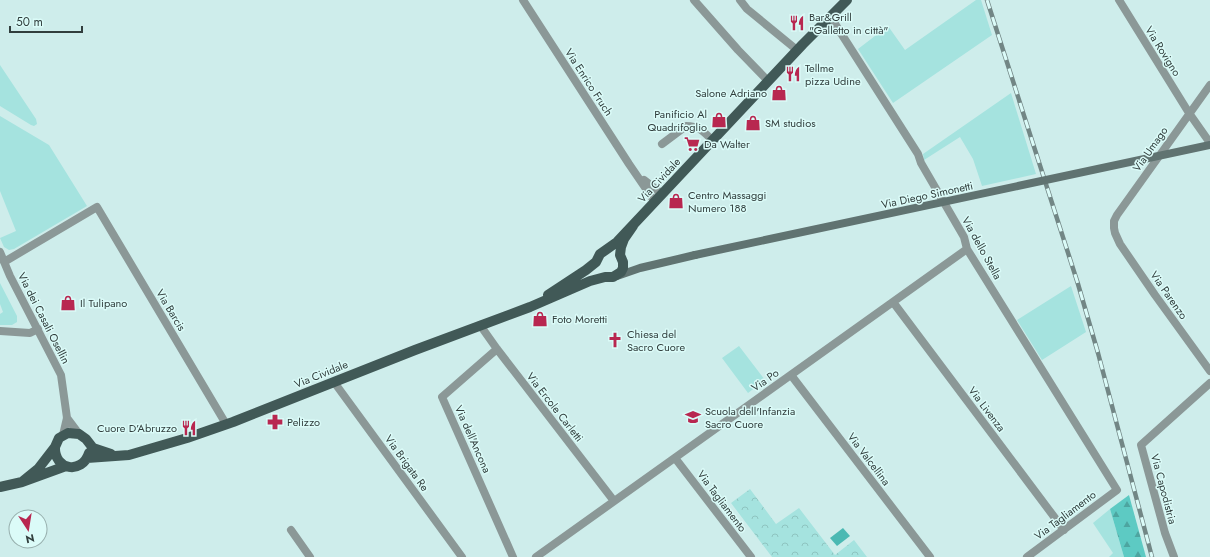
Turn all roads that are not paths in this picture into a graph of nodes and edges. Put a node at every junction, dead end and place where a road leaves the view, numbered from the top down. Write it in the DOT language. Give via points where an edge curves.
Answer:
graph roads {
  1 [pos="523,0"];
  2 [pos="694,0"];
  3 [pos="740,0"];
  4 [pos="847,0"];
  5 [pos="1118,0"];
  6 [pos="830,16"];
  7 [pos="797,50"];
  8 [pos="768,81"];
  9 [pos="1210,85"];
  10 [pos="1189,113"];
  11 [pos="712,140"];
  12 [pos="662,144"];
  13 [pos="1210,144"];
  14 [pos="659,198"];
  15 [pos="633,226"];
  16 [pos="1114,228"];
  17 [pos="967,248"];
  18 [pos="0,252"];
  19 [pos="603,252"];
  20 [pos="621,256"];
  21 [pos="4,262"];
  22 [pos="596,262"];
  23 [pos="648,266"];
  24 [pos="617,276"];
  25 [pos="604,277"];
  26 [pos="893,302"];
  27 [pos="530,307"];
  28 [pos="480,325"];
  29 [pos="38,329"];
  30 [pos="0,331"];
  31 [pos="497,349"];
  32 [pos="1210,371"];
  33 [pos="791,375"];
  34 [pos="334,382"];
  35 [pos="1210,383"];
  36 [pos="67,418"];
  37 [pos="226,424"];
  38 [pos="79,434"];
  39 [pos="63,435"];
  40 [pos="89,443"];
  41 [pos="55,447"];
  42 [pos="118,456"];
  43 [pos="88,458"];
  44 [pos="675,458"];
  45 [pos="66,466"];
  46 [pos="22,482"];
  47 [pos="0,487"];
  48 [pos="1117,490"];
  49 [pos="614,501"];
  50 [pos="291,530"];
  51 [pos="1064,530"];
  52 [pos="310,557"];
  53 [pos="462,557"];
  54 [pos="513,557"];
  55 [pos="536,557"];
  56 [pos="751,557"];
  57 [pos="930,557"];
  58 [pos="1027,557"];
  59 [pos="1174,557"];
  1 -- 14 [label="street, Via Enrico Fruch" via="629,164"];
  2 -- 8 [label="street"];
  3 -- 7 [label="street" via="747,9"];
  4 -- 6 [label="main road, Via Cividale"];
  5 -- 10 [label="street, Via Rovigno"];
  6 -- 7 [label="main road, Via Cividale"];
  6 -- 17 [label="street, Via dello Stella" via="918,154 964,237"];
  7 -- 8 [label="main road, Via Cividale"];
  8 -- 11 [label="main road, Via Cividale"];
  9 -- 10 [label="street, Via Umago"];
  10 -- 13 [label="street, Via Rovigno"];
  10 -- 16 [label="street, Via Umago" via="1117,215"];
  11 -- 12 [label="street" via="702,130 686,126"];
  11 -- 14 [label="main road, Via Cividale"];
  13 -- 23 [label="main road, Via Diego Simonetti, bridge"];
  14 -- 15 [label="main road, Via Cividale"];
  15 -- 19 [label="main road, Via Cividale"];
  15 -- 20 [label="main road, Via Cividale" via="622,243"];
  16 -- 32 [label="street, Via Parenzo" via="1120,244 1154,295"];
  17 -- 26 [label="street, Via Po"];
  17 -- 48 [label="street, Via dello Stella"];
  18 -- 21 [label="street, Via dei Casali Osellin"];
  19 -- 20 [label="main road" via="609,250"];
  19 -- 22 [label="main road, Via Cividale"];
  20 -- 23 [label="main road, Via Diego Simonetti" via="634,265"];
  20 -- 24 [label="main road, Via Cividale" via="623,268"];
  21 -- 29 [label="street, Via dei Casali Osellin"];
  21 -- 37 [label="street, Via Barcis" via="98,207"];
  22 -- 25 [label="main road" via="598,271"];
  22 -- 27 [label="main road, Via Cividale"];
  23 -- 24 [label="main road, Via Diego Simonetti"];
  24 -- 25 [label="main road, Via Cividale"];
  25 -- 27 [label="main road, Via Cividale"];
  26 -- 33 [label="street, Via Po"];
  26 -- 51 [label="street, Via Livenza"];
  27 -- 28 [label="main road, Via Cividale"];
  28 -- 31 [label="street, Via Ercole Carletti"];
  28 -- 34 [label="main road, Via Cividale"];
  29 -- 30 [label="street" via="30,333"];
  29 -- 36 [label="street, Via dei Casali Osellin" via="61,375"];
  31 -- 49 [label="street, Via Ercole Carletti"];
  31 -- 54 [label="street, Via dell'Ancona" via="442,396"];
  33 -- 44 [label="street, Via Po"];
  33 -- 57 [label="street, Via Valcellina"];
  34 -- 37 [label="main road, Via Cividale"];
  34 -- 53 [label="street, Via Brigata Re"];
  35 -- 59 [label="street, Via Capodistria" via="1141,445"];
  36 -- 38 [label="street, Via dei Casali Osellin"];
  36 -- 39 [label="street, Via dei Casali Osellin"];
  37 -- 42 [label="main road, Via Cividale" via="163,445"];
  38 -- 39 [label="main road"];
  38 -- 40 [label="main road, Via Cividale"];
  39 -- 41 [label="main road, Via Cividale"];
  40 -- 42 [label="main road, Via Cividale" via="104,453"];
  40 -- 43 [label="main road"];
  41 -- 45 [label="main road" via="56,456"];
  41 -- 46 [label="main road, Via Cividale" via="38,469"];
  42 -- 43 [label="main road, Via Cividale"];
  43 -- 45 [label="main road, Via Cividale" via="76,467"];
  44 -- 49 [label="street, Via Po"];
  44 -- 56 [label="street, Via Tagliamento"];
  45 -- 46 [label="main road, Via Cividale"];
  46 -- 47 [label="main road, Via Cividale"];
  48 -- 51 [label="street, Via Tagliamento"];
  49 -- 55 [label="street, Via Po"];
  50 -- 52 [label="street"];
  51 -- 58 [label="street, Via Tagliamento"];
}
